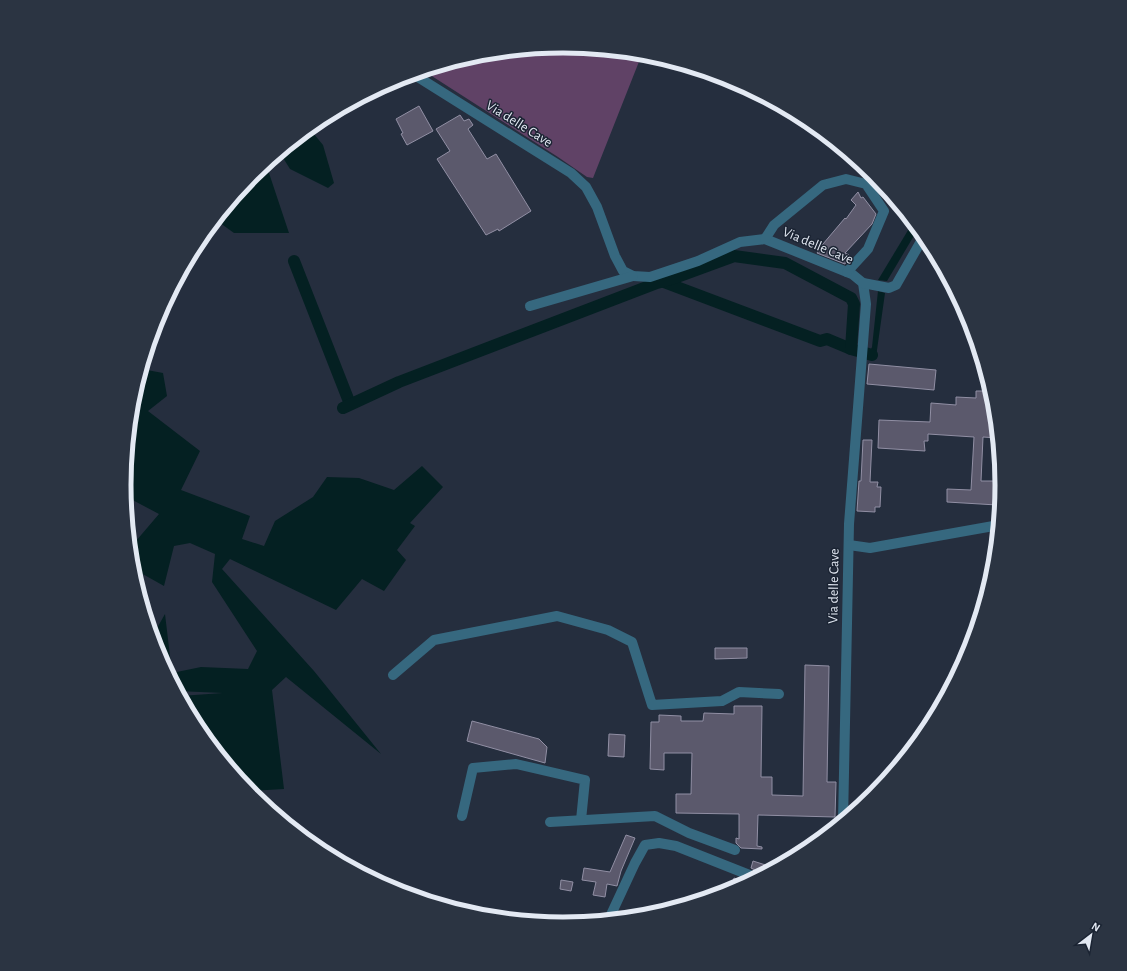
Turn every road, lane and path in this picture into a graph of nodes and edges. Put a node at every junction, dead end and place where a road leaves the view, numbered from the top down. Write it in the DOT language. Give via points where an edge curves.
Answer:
graph roads {
  1 [pos="419,78"];
  2 [pos="765,239"];
  3 [pos="921,242"];
  4 [pos="847,272"];
  5 [pos="633,276"];
  6 [pos="862,283"];
  7 [pos="530,306"];
  8 [pos="994,526"];
  9 [pos="849,544"];
  10 [pos="393,675"];
  11 [pos="779,694"];
  12 [pos="462,816"];
  13 [pos="842,817"];
  14 [pos="581,820"];
  15 [pos="550,822"];
  16 [pos="735,850"];
  17 [pos="750,875"];
  18 [pos="611,915"];
  1 -- 5 [label="street, Via delle Cave" via="571,173 586,187 597,207 623,271"];
  2 -- 4 [label="street, Via delle Cave"];
  2 -- 4 [label="street" via="774,225 823,185 846,179 866,184 884,211 868,249"];
  2 -- 5 [label="street, Via delle Cave" via="740,242 698,261 650,278"];
  3 -- 6 [label="street" via="896,285 889,288"];
  4 -- 6 [label="street, Via delle Cave"];
  5 -- 7 [label="street"];
  6 -- 9 [label="street, Via delle Cave" via="866,304"];
  8 -- 9 [label="street" via="870,548"];
  9 -- 13 [label="street, Via delle Cave"];
  10 -- 11 [label="street" via="434,640 557,616 608,630 632,642 652,704 722,701 739,692"];
  12 -- 14 [label="street" via="473,768 516,764 585,780"];
  14 -- 15 [label="street"];
  14 -- 16 [label="street" via="655,816 689,833"];
  17 -- 18 [label="street" via="676,846 659,843 645,845"];
}
